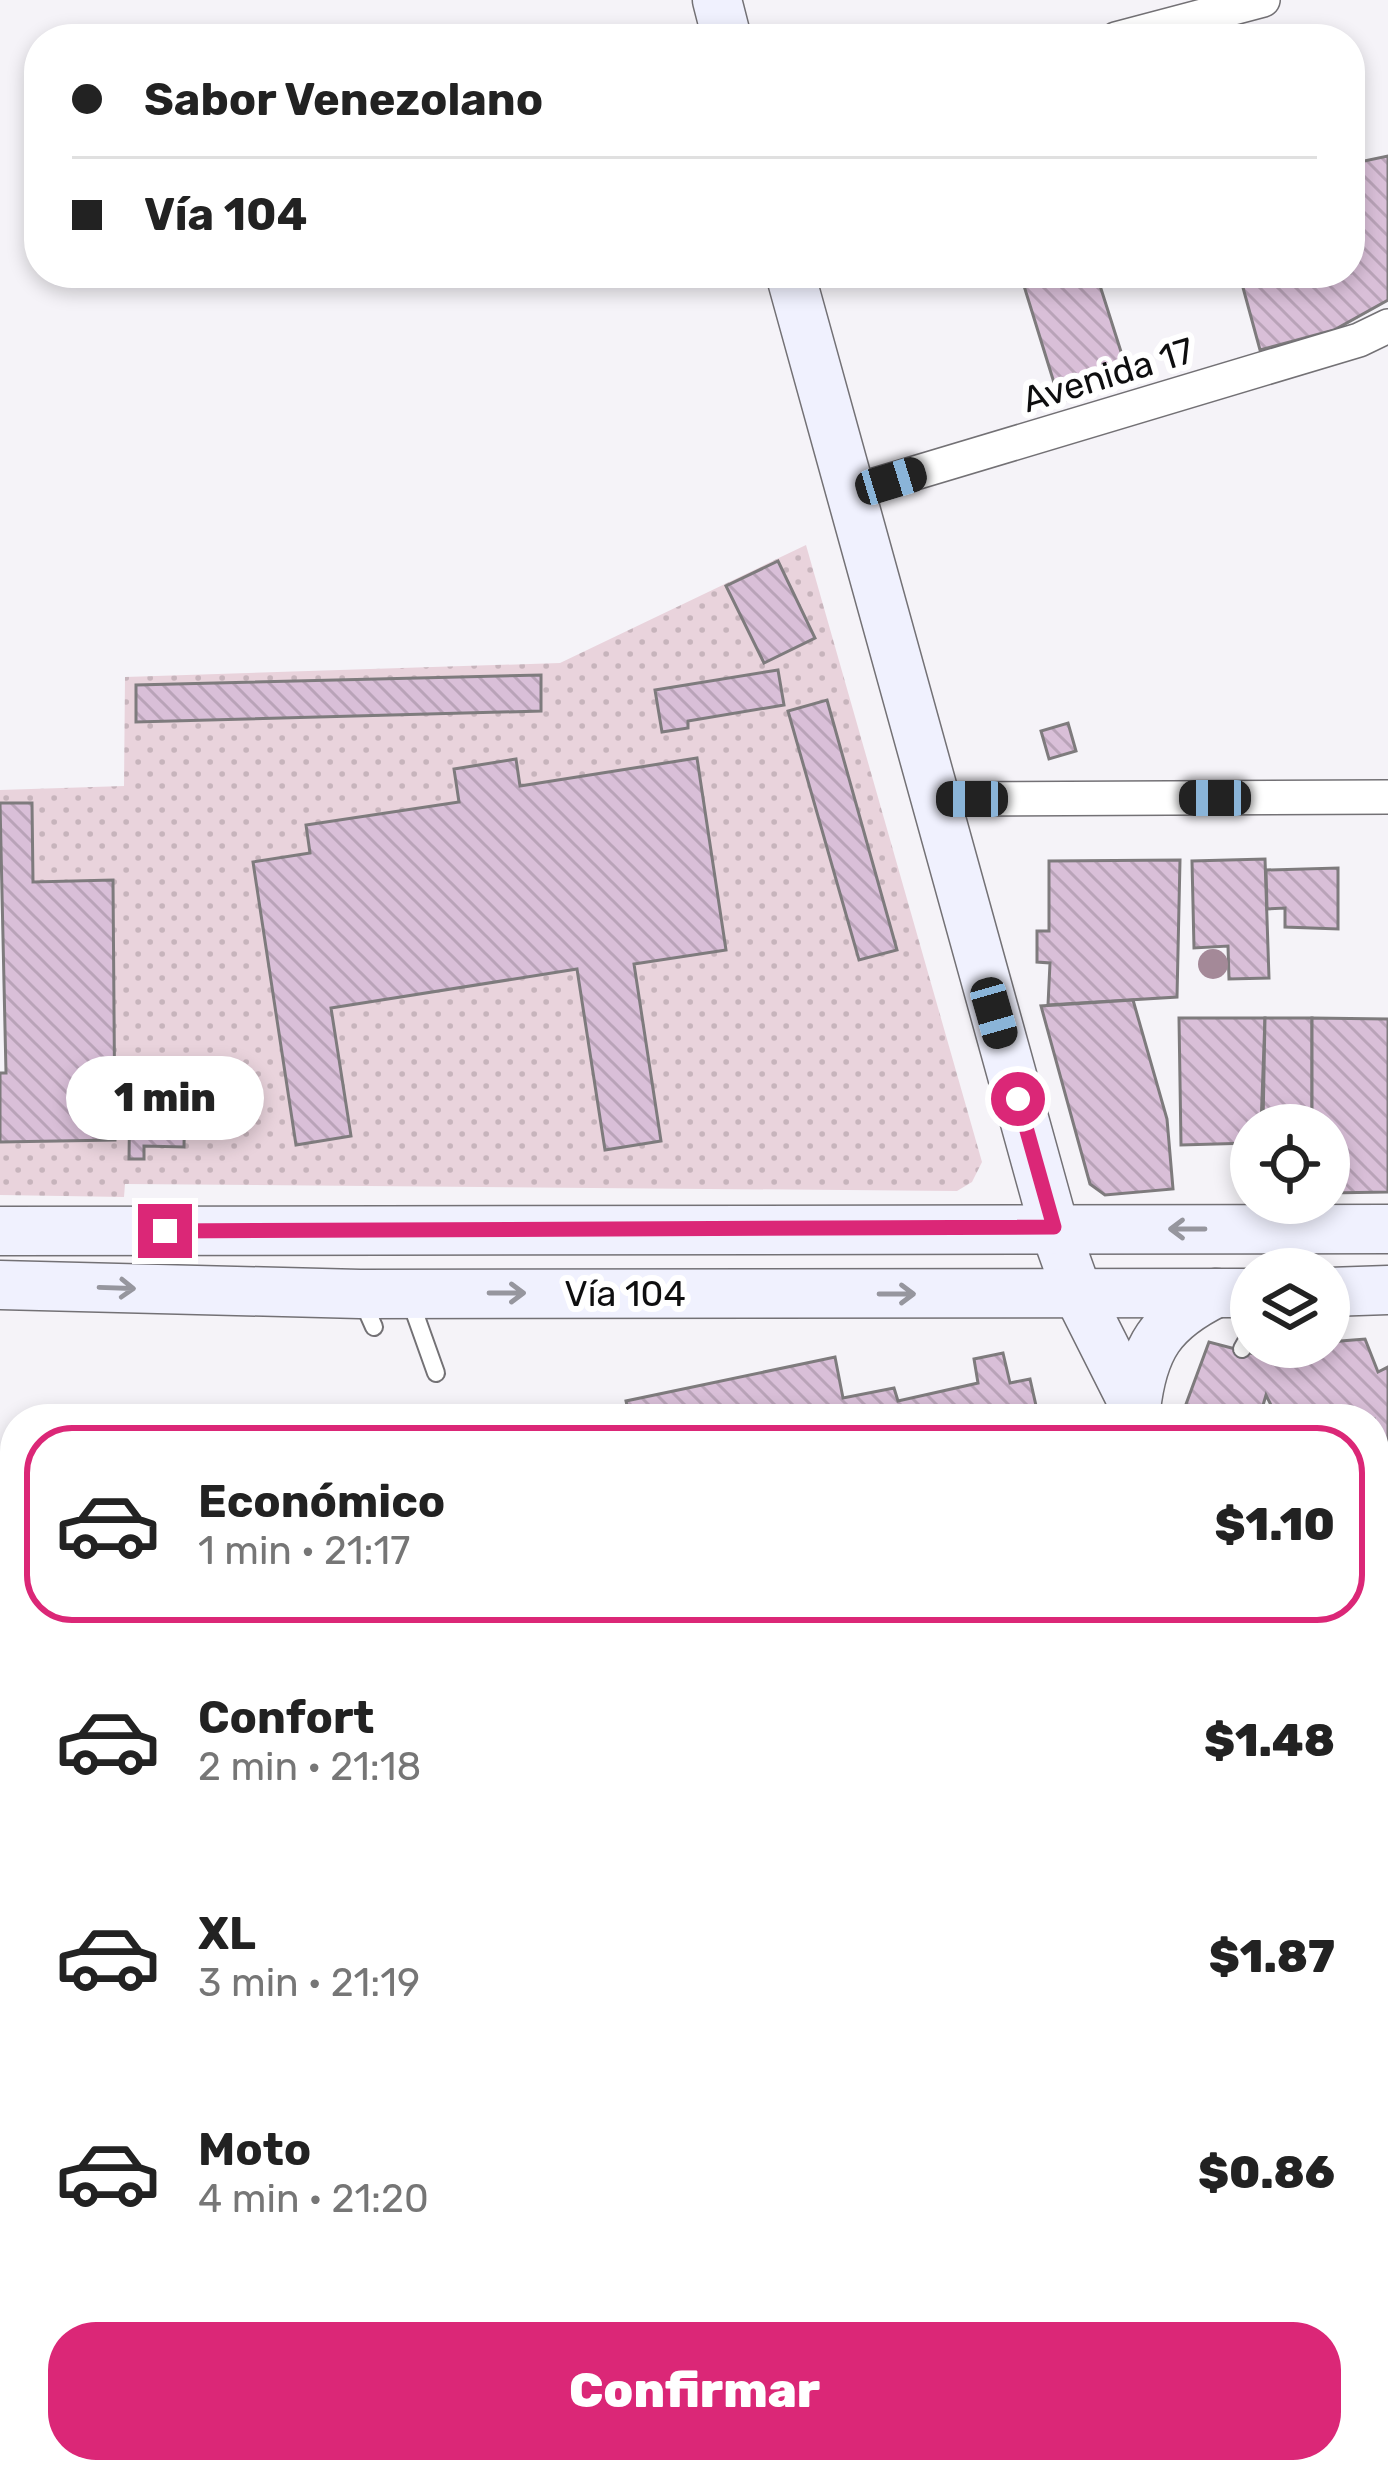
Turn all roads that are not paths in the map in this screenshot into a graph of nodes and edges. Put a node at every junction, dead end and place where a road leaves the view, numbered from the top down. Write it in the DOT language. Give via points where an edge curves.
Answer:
graph roads {
  1 [pos="1263,0"];
  2 [pos="1173,24"];
  3 [pos="794,288"];
  4 [pos="1388,326"];
  5 [pos="848,494"];
  6 [pos="1388,797"];
  7 [pos="936,799"];
  8 [pos="1054,1227"];
  9 [pos="1388,1229"];
  10 [pos="0,1231"];
  11 [pos="0,1285"];
  12 [pos="1388,1290"];
  13 [pos="1350,1291"];
  14 [pos="1230,1293"];
  15 [pos="1078,1294"];
  16 [pos="1230,1295"];
  17 [pos="380,1305"];
  18 [pos="436,1373"];
  19 [pos="1133,1404"];
  20 [pos="1139,1404"];
  1 -- 2 [label="street"];
  3 -- 5 [label="main road"];
  4 -- 5 [label="street, Avenida 17"];
  5 -- 7 [label="main road"];
  6 -- 7 [label="street"];
  7 -- 8 [label="main road"];
  9 -- 8 [label="main road, Vía 104, one-way"];
  8 -- 10 [label="main road, Vía 104"];
  8 -- 15 [label="main road"];
  11 -- 17 [label="main road, Vía 104, one-way"];
  12 -- 13 [label="main road"];
  14 -- 15 [label="main road, Vía 104"];
  17 -- 15 [label="main road, Vía 104, one-way"];
  15 -- 19 [label="main road"];
  16 -- 20 [label="main road" via="1174,1316 1140,1375"];
  17 -- 18 [label="lane"];
}
